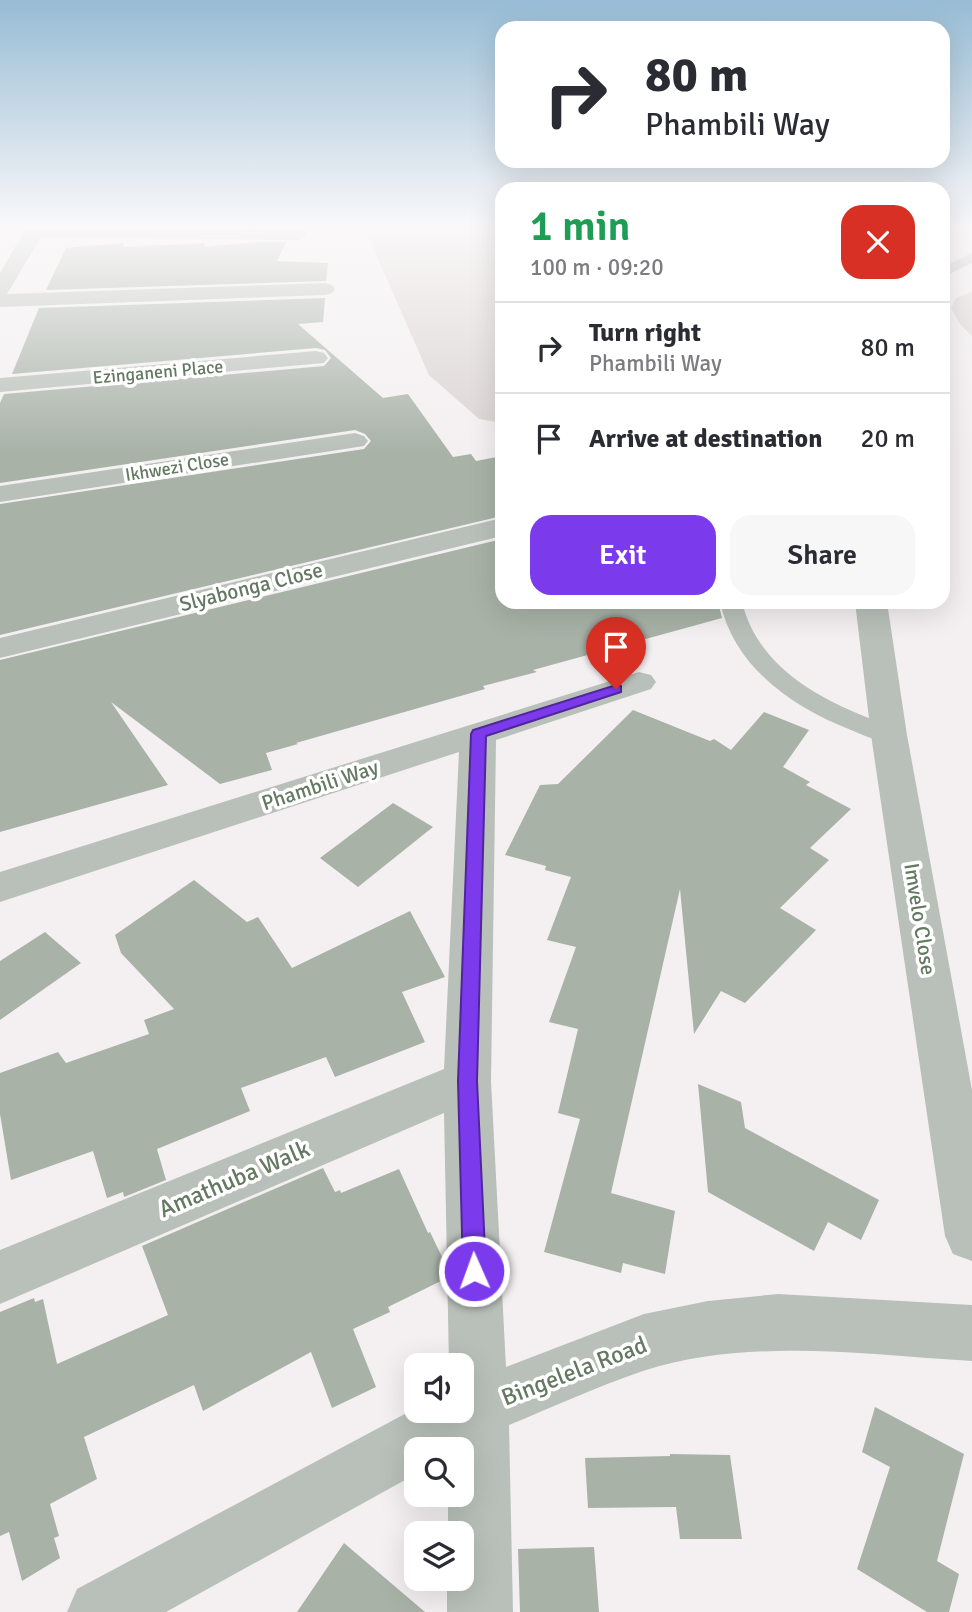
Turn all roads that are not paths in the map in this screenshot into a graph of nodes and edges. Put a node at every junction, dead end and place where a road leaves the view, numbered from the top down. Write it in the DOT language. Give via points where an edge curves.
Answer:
graph roads {
  1 [pos="316,358"];
  2 [pos="0,385"];
  3 [pos="355,440"];
  4 [pos="0,494"];
  5 [pos="495,529"];
  6 [pos="732,609"];
  7 [pos="872,609"];
  8 [pos="0,648"];
  9 [pos="639,682"];
  10 [pos="478,734"];
  11 [pos="890,735"];
  12 [pos="0,887"];
  13 [pos="467,1081"];
  14 [pos="972,1236"];
  15 [pos="0,1277"];
  16 [pos="972,1333"];
  17 [pos="479,1407"];
  18 [pos="100,1612"];
  19 [pos="480,1612"];
  1 -- 2 [label="street, Ezinganeni Place"];
  3 -- 4 [label="street, Ikhwezi Close"];
  5 -- 8 [label="street, Slyabonga Close"];
  6 -- 11 [label="lane" via="760,661 792,692 843,719"];
  7 -- 11 [label="street, Imvelo Close"];
  9 -- 10 [label="street, Phambili Way"];
  10 -- 12 [label="street, Phambili Way"];
  10 -- 13 [label="street"];
  11 -- 14 [label="street, Imvelo Close"];
  13 -- 15 [label="street, Amathuba Walk"];
  13 -- 17 [label="street"];
  16 -- 17 [label="street, Bingelela Road" via="778,1322 708,1329 644,1342"];
  17 -- 18 [label="street, Bingelela Road"];
  17 -- 19 [label="street"];
}
